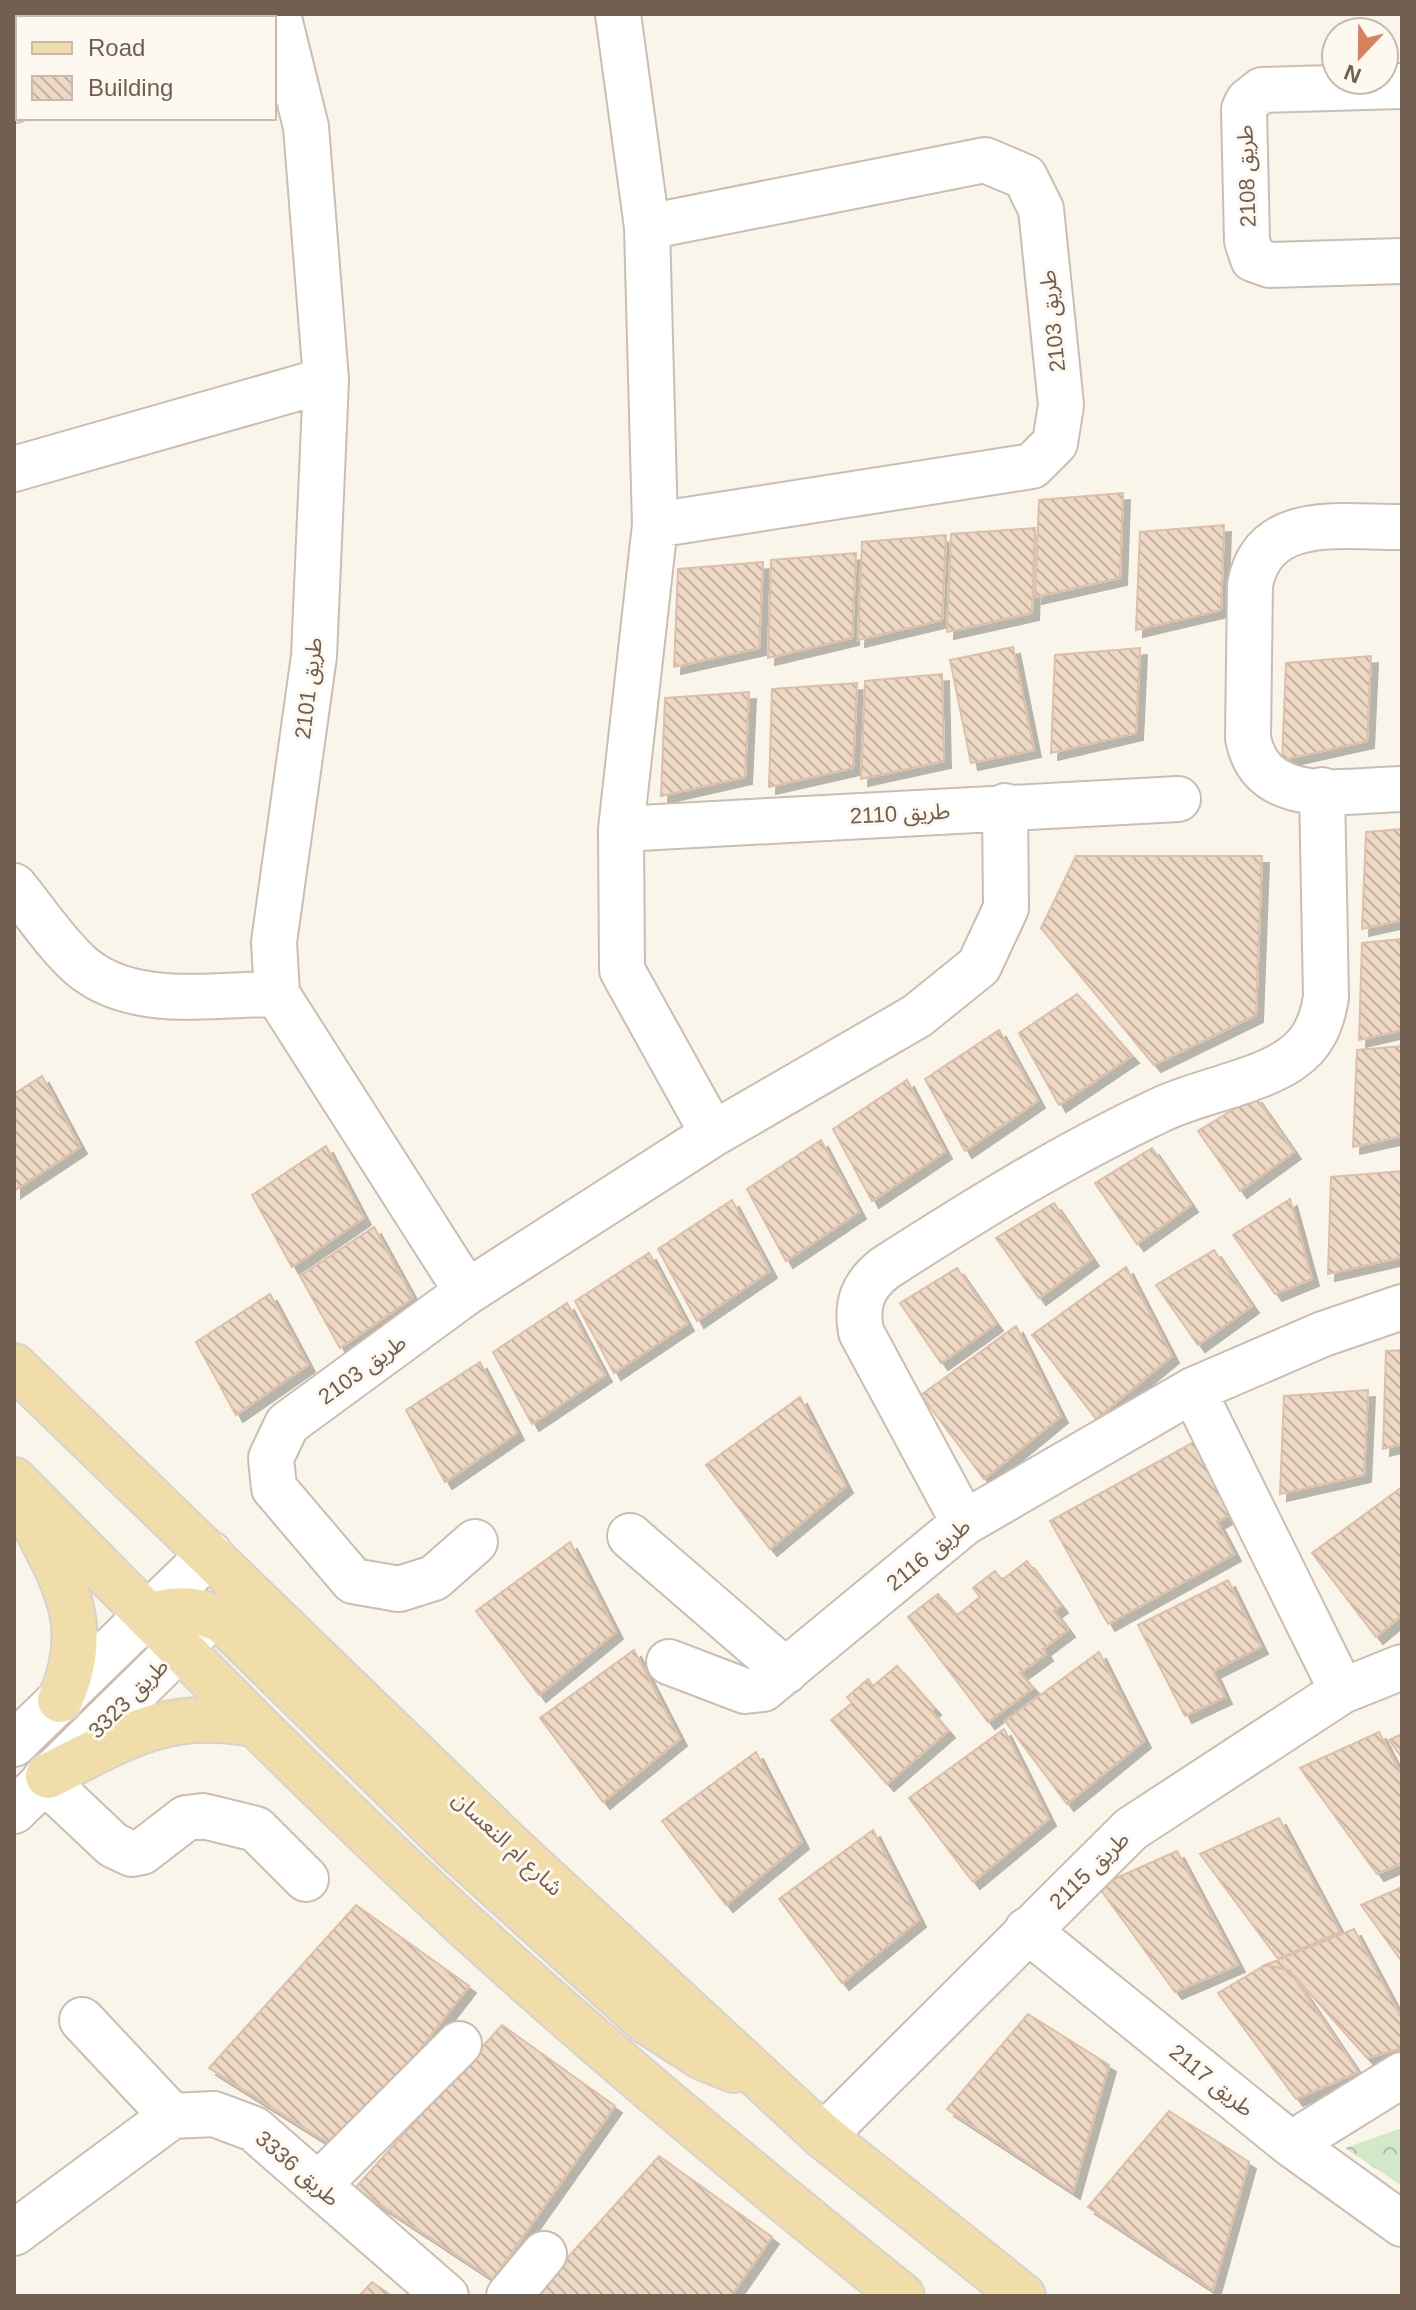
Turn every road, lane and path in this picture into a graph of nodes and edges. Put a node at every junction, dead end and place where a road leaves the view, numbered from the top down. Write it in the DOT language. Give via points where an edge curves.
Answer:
graph roads {
  1 [pos="278,14"];
  2 [pos="618,14"];
  3 [pos="1402,86"];
  4 [pos="647,227"];
  5 [pos="1402,261"];
  6 [pos="326,380"];
  7 [pos="14,469"];
  8 [pos="655,525"];
  9 [pos="1402,527"];
  10 [pos="1402,789"];
  11 [pos="1322,790"];
  12 [pos="1178,799"];
  13 [pos="1005,806"];
  14 [pos="621,829"];
  15 [pos="14,886"];
  16 [pos="277,994"];
  17 [pos="713,1134"];
  18 [pos="467,1292"];
  19 [pos="1402,1307"];
  20 [pos="14,1366"];
  21 [pos="1193,1390"];
  22 [pos="14,1483"];
  23 [pos="964,1523"];
  24 [pos="630,1536"];
  25 [pos="475,1542"];
  26 [pos="210,1554"];
  27 [pos="244,1586"];
  28 [pos="148,1616"];
  29 [pos="212,1616"];
  30 [pos="179,1648"];
  31 [pos="669,1662"];
  32 [pos="1402,1667"];
  33 [pos="786,1671"];
  34 [pos="1342,1691"];
  35 [pos="60,1700"];
  36 [pos="253,1724"];
  37 [pos="14,1744"];
  38 [pos="46,1778"];
  39 [pos="14,1811"];
  40 [pos="306,1879"];
  41 [pos="1027,1930"];
  42 [pos="82,2020"];
  43 [pos="459,2044"];
  44 [pos="1402,2075"];
  45 [pos="764,2080"];
  46 [pos="172,2116"];
  47 [pos="823,2136"];
  48 [pos="1291,2144"];
  49 [pos="318,2185"];
  50 [pos="1402,2224"];
  51 [pos="14,2233"];
  52 [pos="544,2254"];
  53 [pos="446,2296"];
  54 [pos="509,2296"];
  55 [pos="902,2296"];
  56 [pos="1023,2296"];
  1 -- 6 [label="street, طريق 2101" via="306,127"];
  2 -- 4 [label="street"];
  3 -- 5 [label="street, طريق 2108" via="1262,90 1244,109 1247,241 1253,259 1270,265"];
  4 -- 8 [label="street"];
  4 -- 8 [label="street, طريق 2103" via="985,160 1025,177 1041,209 1061,405 1055,443 1032,466"];
  6 -- 7 [label="street"];
  6 -- 16 [label="street, طريق 2101" via="314,656 274,942"];
  8 -- 14 [label="street"];
  9 -- 11 [label="street" via="1298,529 1272,542 1253,566 1248,723 1252,758 1263,775 1280,786"];
  10 -- 11 [label="street"];
  11 -- 23 [label="street" via="1326,997 1323,1016 1304,1049 1271,1069 1165,1107 1033,1175 885,1268 861,1296 861,1332"];
  12 -- 13 [label="street, طريق 2110"];
  13 -- 14 [label="street, طريق 2110"];
  13 -- 17 [label="street, طريق 2103" via="1006,908 979,966 917,1016"];
  14 -- 17 [label="street" via="622,970"];
  15 -- 16 [label="street" via="80,965 111,986 146,994"];
  16 -- 18 [label="street, طريق 2101"];
  17 -- 18 [label="street, طريق 2103"];
  18 -- 25 [label="street, طريق 2103" via="287,1424 271,1458 274,1488 353,1581 399,1589 434,1578"];
  19 -- 21 [label="street, طريق 2116" via="1323,1334"];
  20 -- 26 [label="main road, شارع ام النعسان"];
  21 -- 23 [label="street, طريق 2116"];
  21 -- 34 [label="street"];
  22 -- 28 [label="main road"];
  22 -- 35 [label="main road" via="72,1605 76,1654"];
  23 -- 33 [label="street, طريق 2116"];
  24 -- 33 [label="street"];
  26 -- 27 [label="main road, شارع ام النعسان"];
  26 -- 28 [label="street, طريق 3323"];
  27 -- 29 [label="street, طريق 3323"];
  27 -- 45 [label="main road, شارع ام النعسان" via="509,1845"];
  28 -- 29 [label="main road" via="181,1609"];
  28 -- 30 [label="main road"];
  28 -- 35 [label="street, طريق 3323"];
  29 -- 30 [label="street, طريق 3323"];
  29 -- 45 [label="main road" via="245,1639 457,1850 646,2021 702,2057"];
  30 -- 36 [label="main road"];
  30 -- 38 [label="street, طريق 3323"];
  31 -- 33 [label="street, طريق 2116" via="745,1691 763,1689"];
  32 -- 34 [label="street, طريق 2115"];
  34 -- 41 [label="street, طريق 2115" via="1131,1829"];
  35 -- 37 [label="street, طريق 3323"];
  36 -- 38 [label="main road" via="209,1718 166,1722 137,1731"];
  36 -- 55 [label="main road" via="459,1920 775,2194"];
  38 -- 39 [label="street, طريق 3323"];
  38 -- 40 [label="street" via="122,1851 142,1852 186,1818 203,1816 256,1829"];
  41 -- 47 [label="street, طريق 2115"];
  41 -- 48 [label="street, طريق 2117"];
  42 -- 46 [label="street"];
  43 -- 49 [label="street"];
  44 -- 48 [label="street"];
  45 -- 47 [label="main road, شارع ام النعسان"];
  46 -- 49 [label="street, طريق 3336" via="214,2114 254,2129"];
  46 -- 51 [label="street"];
  47 -- 56 [label="main road, شارع ام النعسان"];
  48 -- 50 [label="street, طريق 2117"];
  49 -- 53 [label="street, طريق 3336"];
  52 -- 54 [label="street"];
}
